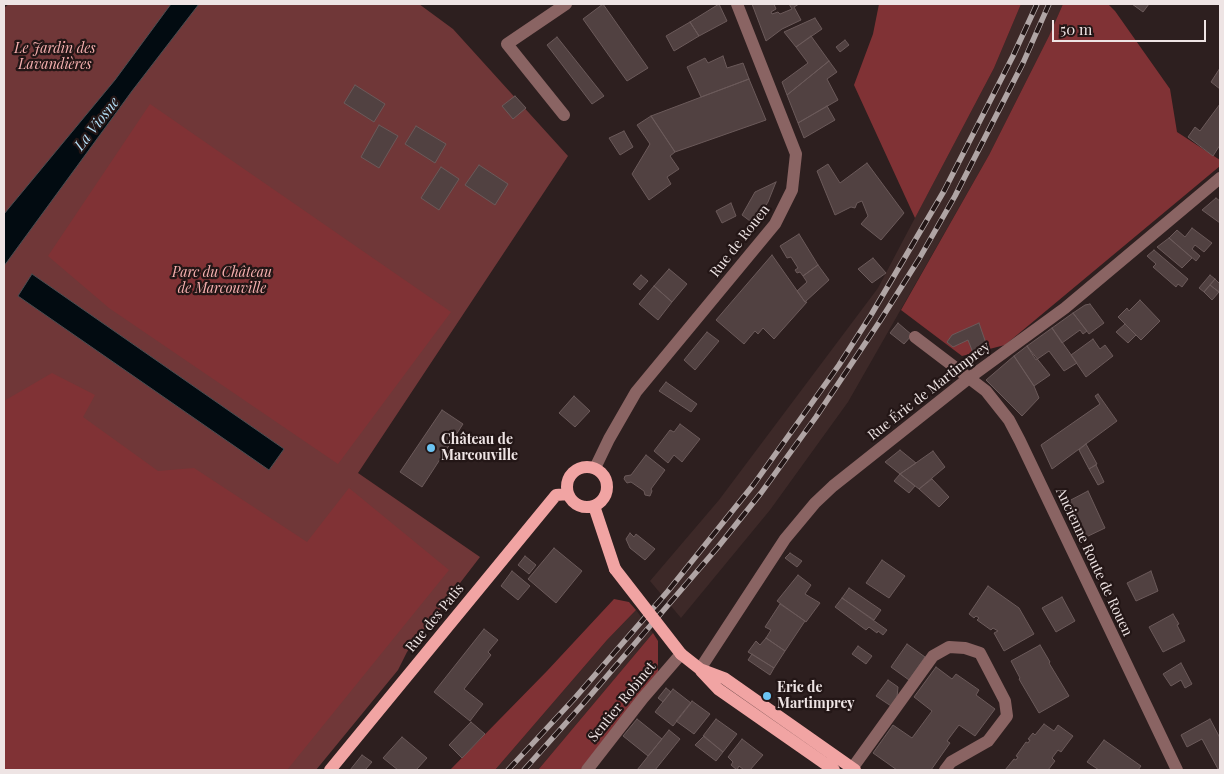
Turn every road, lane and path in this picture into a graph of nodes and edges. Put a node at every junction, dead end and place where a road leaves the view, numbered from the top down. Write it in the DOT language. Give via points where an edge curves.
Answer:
graph roads {
  1 [pos="566,4"];
  2 [pos="737,4"];
  3 [pos="564,115"];
  4 [pos="1220,178"];
  5 [pos="916,338"];
  6 [pos="969,378"];
  7 [pos="595,468"];
  8 [pos="568,494"];
  9 [pos="594,506"];
  10 [pos="681,654"];
  11 [pos="700,669"];
  12 [pos="845,768"];
  13 [pos="330,770"];
  14 [pos="587,770"];
  15 [pos="945,770"];
  16 [pos="1177,770"];
  1 -- 3 [label="street" via="506,44"];
  2 -- 7 [label="street, Rue de Rouen" via="796,154 792,190 775,224 636,392"];
  4 -- 6 [label="street, Rue Éric de Martimprey" via="1065,308"];
  5 -- 6 [label="street, Ancienne Route de Rouen"];
  6 -- 11 [label="street, Rue Éric de Martimprey" via="815,502 785,539"];
  6 -- 16 [label="street, Ancienne Route de Rouen" via="998,405 1020,441"];
  7 -- 8 [label="main road" via="580,468 573,472 566,486"];
  7 -- 9 [label="main road" via="606,480 607,487 605,495"];
  8 -- 9 [label="main road" via="579,505"];
  8 -- 13 [label="main road, Rue des Patis" via="556,495"];
  9 -- 10 [label="main road, bridge" via="615,569"];
  10 -- 11 [label="main road"];
  10 -- 14 [label="street, Sentier Robinet"];
  11 -- 12 [label="main road" via="718,689"];
  12 -- 15 [label="street" via="932,656 949,647 965,648 980,653 1005,701 1007,716 988,741 951,762"];
}
